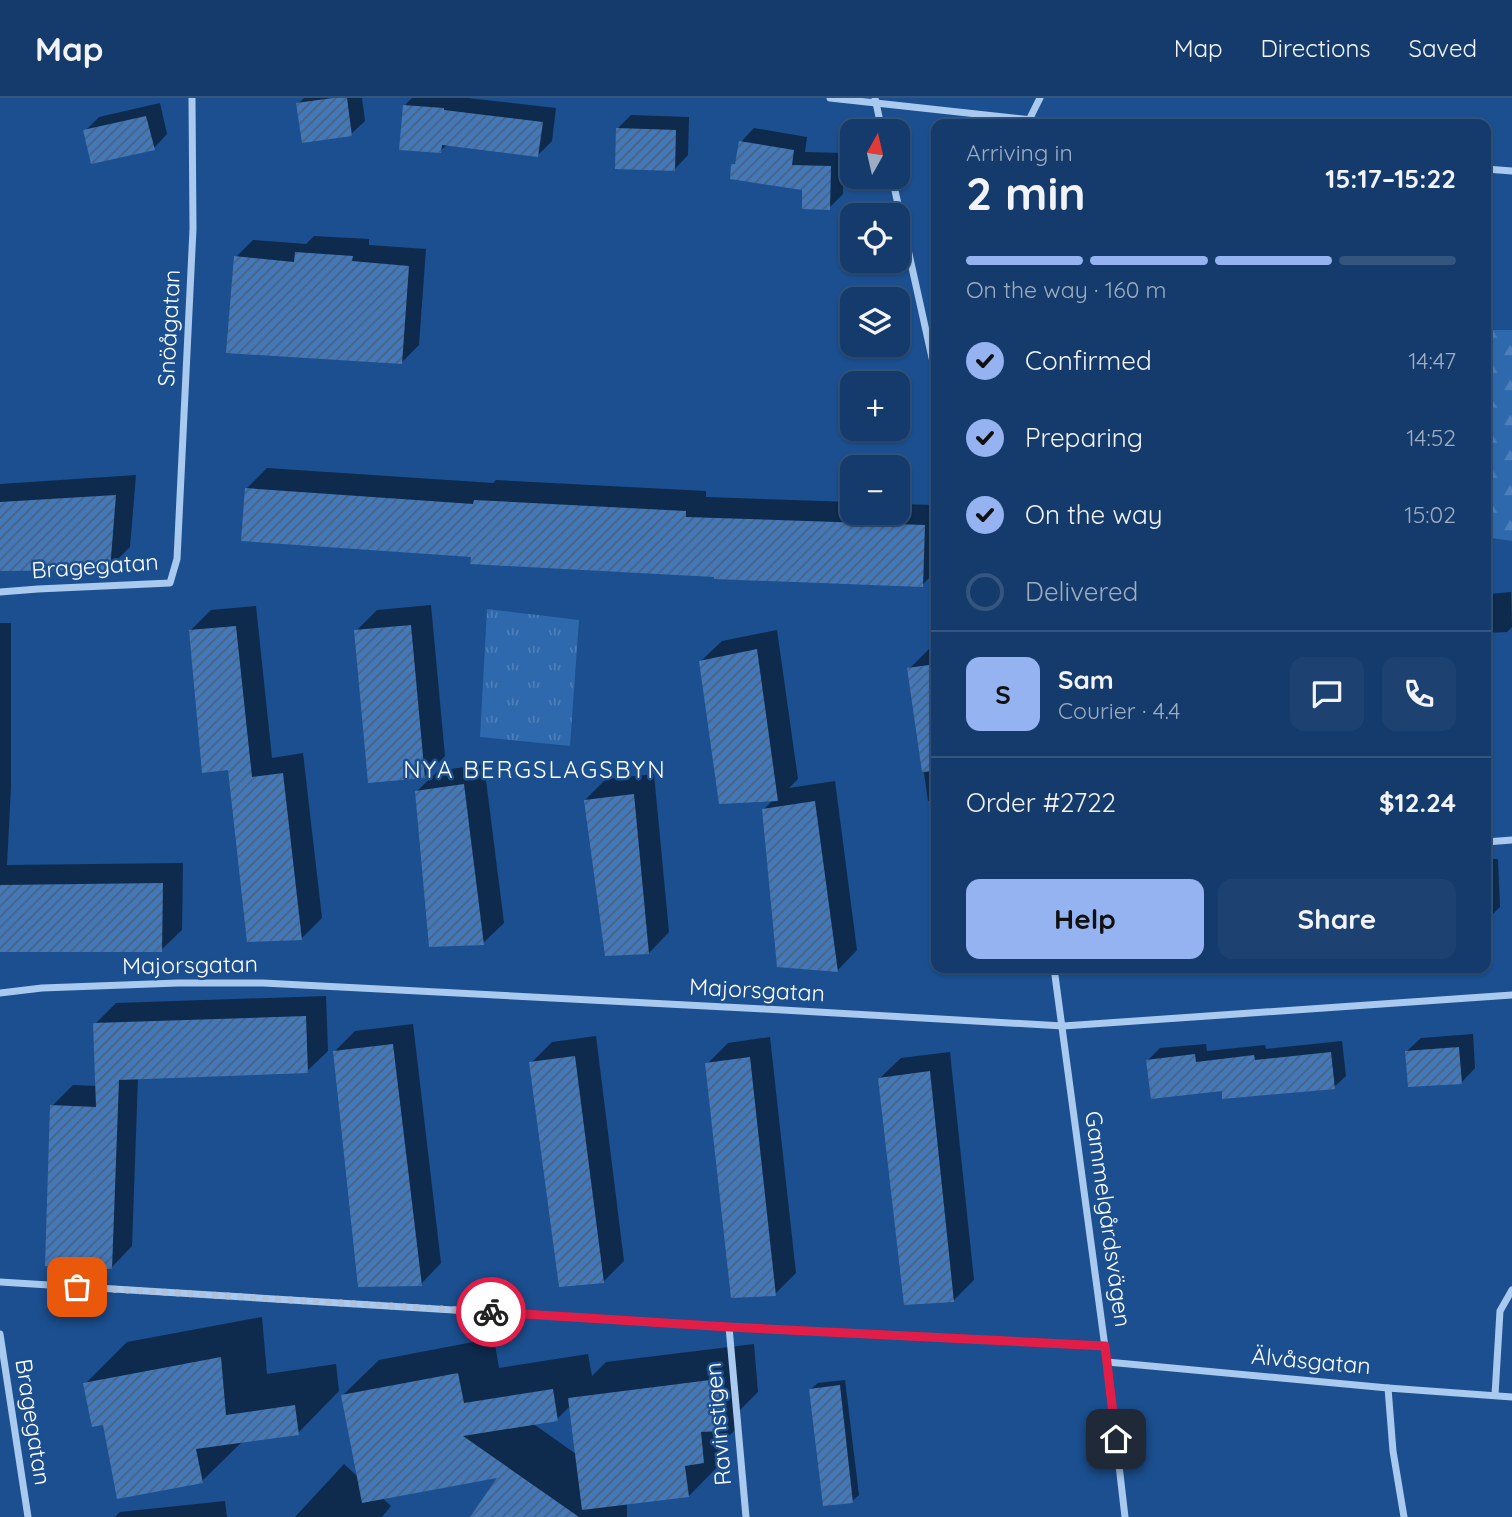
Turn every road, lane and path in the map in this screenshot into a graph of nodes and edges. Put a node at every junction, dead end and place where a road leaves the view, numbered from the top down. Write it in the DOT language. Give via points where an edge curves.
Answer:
graph roads {
  1 [pos="192,98"];
  2 [pos="830,98"];
  3 [pos="1040,98"];
  4 [pos="875,101"];
  5 [pos="879,119"];
  6 [pos="1021,119"];
  7 [pos="1030,119"];
  8 [pos="1491,170"];
  9 [pos="1512,172"];
  10 [pos="895,189"];
  11 [pos="931,353"];
  12 [pos="177,559"];
  13 [pos="0,592"];
  14 [pos="1512,840"];
  15 [pos="1491,842"];
  16 [pos="1055,973"];
  17 [pos="0,993"];
  18 [pos="1512,995"];
  19 [pos="1063,1026"];
  20 [pos="0,1282"];
  21 [pos="1512,1290"];
  22 [pos="729,1327"];
  23 [pos="0,1334"];
  24 [pos="1105,1346"];
  25 [pos="1107,1362"];
  26 [pos="1388,1388"];
  27 [pos="1495,1395"];
  28 [pos="1512,1397"];
  29 [pos="28,1517"];
  30 [pos="746,1517"];
  31 [pos="1125,1517"];
  32 [pos="1404,1517"];
  1 -- 12 [label="street, Snöågatan" via="193,229"];
  2 -- 4 [label="street"];
  3 -- 7 [label="street"];
  4 -- 5 [label="street"];
  4 -- 6 [label="street"];
  8 -- 9 [label="street"];
  10 -- 11 [label="street"];
  12 -- 13 [label="street, Bragegatan" via="170,583"];
  14 -- 15 [label="street"];
  16 -- 19 [label="street, Gammelgårdsvägen"];
  17 -- 19 [label="street, Majorsgatan" via="263,983"];
  18 -- 19 [label="street, Majorsgatan"];
  19 -- 24 [label="street, Gammelgårdsvägen"];
  20 -- 22 [label="street"];
  21 -- 27 [label="street" via="1500,1311"];
  22 -- 24 [label="street"];
  22 -- 30 [label="street, Ravinstigen"];
  23 -- 29 [label="street, Bragegatan"];
  24 -- 25 [label="street, Gammelgårdsvägen"];
  25 -- 26 [label="street, Älvåsgatan"];
  25 -- 31 [label="street, Gammelgårdsvägen"];
  26 -- 27 [label="street, Älvåsgatan"];
  26 -- 32 [label="street"];
  27 -- 28 [label="street, Älvåsgatan"];
}
